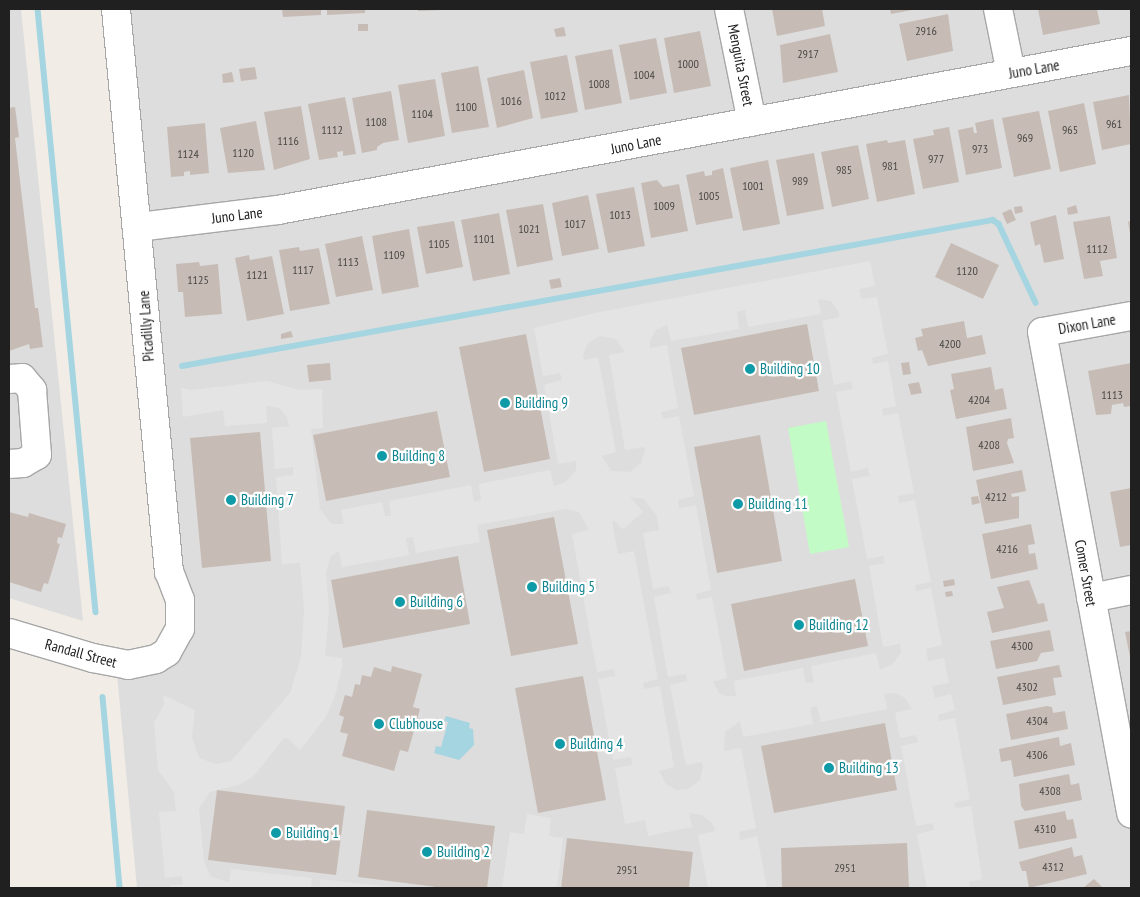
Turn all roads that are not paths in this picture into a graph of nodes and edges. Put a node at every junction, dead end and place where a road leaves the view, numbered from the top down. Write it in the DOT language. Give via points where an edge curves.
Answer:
graph roads {
  1 [pos="116,9"];
  2 [pos="729,9"];
  3 [pos="998,9"];
  4 [pos="1131,51"];
  5 [pos="1011,73"];
  6 [pos="752,122"];
  7 [pos="139,227"];
  8 [pos="1131,316"];
  9 [pos="1042,332"];
  10 [pos="9,379"];
  11 [pos="9,464"];
  12 [pos="1131,590"];
  13 [pos="1091,598"];
  14 [pos="9,633"];
  15 [pos="176,640"];
  16 [pos="1131,814"];
  1 -- 7 [label="street, Picadilly Lane"];
  2 -- 6 [label="street, Menguita Street"];
  3 -- 5 [label="street"];
  4 -- 5 [label="street, Juno Lane"];
  5 -- 6 [label="street, Juno Lane"];
  6 -- 7 [label="street, Juno Lane" via="278,210"];
  7 -- 15 [label="street, Picadilly Lane" via="170,572 182,615"];
  8 -- 9 [label="street, Dixon Lane"];
  9 -- 13 [label="street, Comer Street"];
  10 -- 11 [label="street" via="22,378 32,390 37,455 23,463"];
  12 -- 13 [label="street"];
  13 -- 16 [label="street, Comer Street"];
  14 -- 15 [label="street, Randall Street" via="128,665 156,660"];
}
